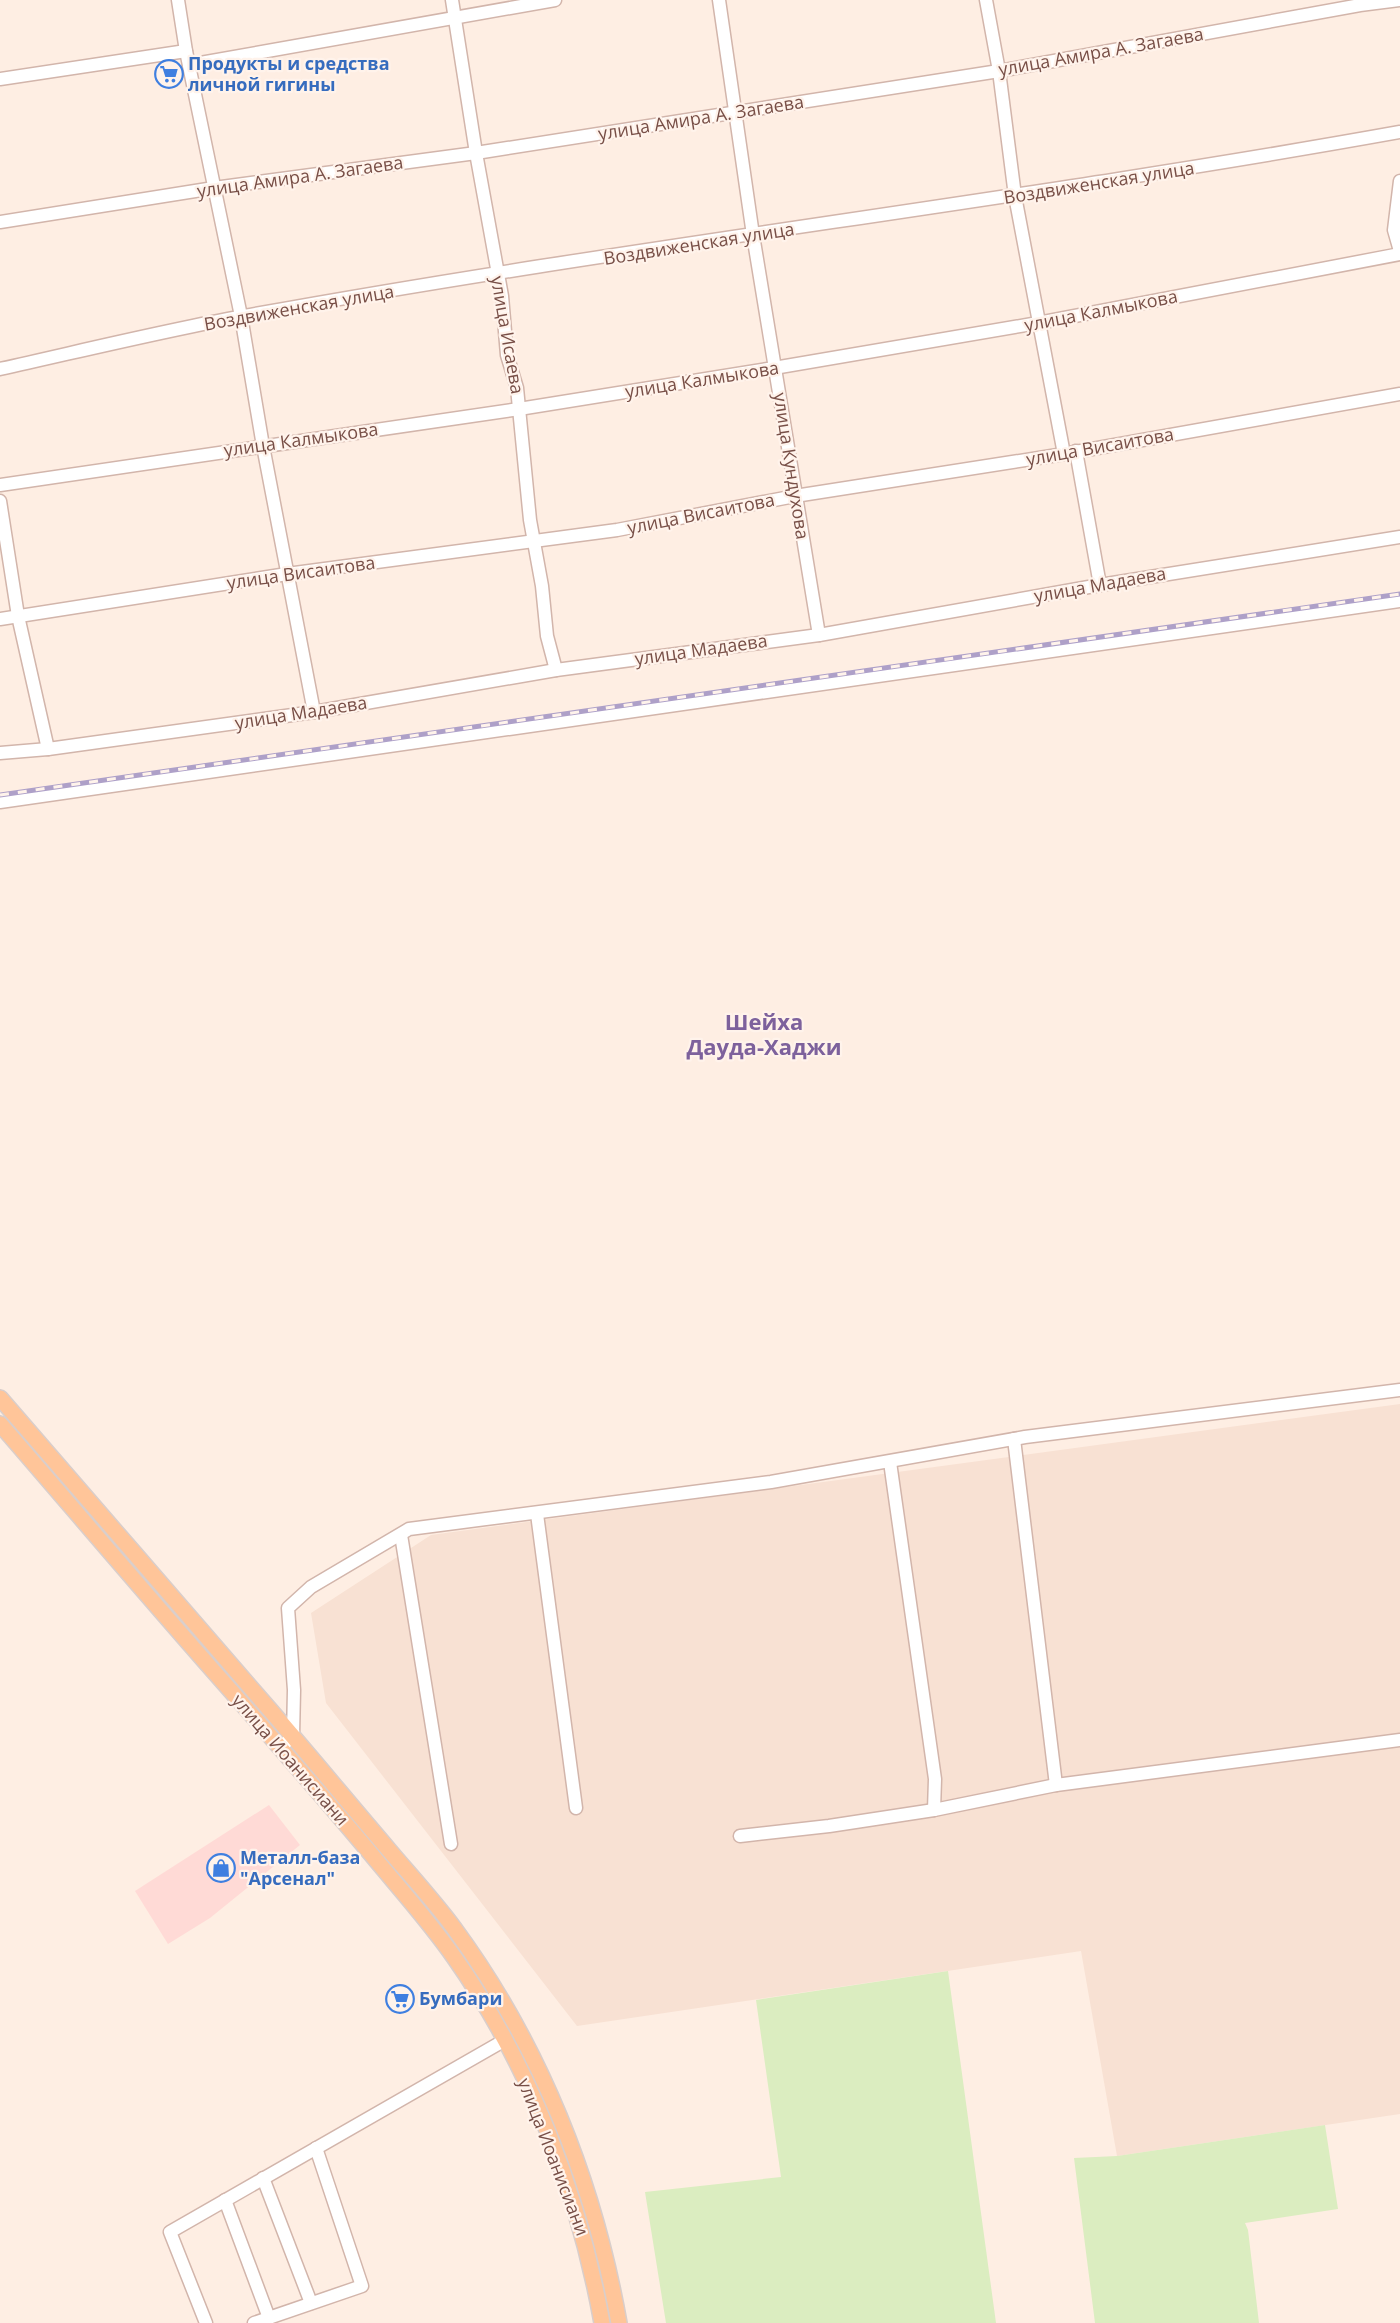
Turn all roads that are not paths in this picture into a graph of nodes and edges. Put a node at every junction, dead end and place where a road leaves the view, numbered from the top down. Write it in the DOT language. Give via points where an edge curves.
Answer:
graph roads {
  1 [pos="178,0"];
  2 [pos="452,0"];
  3 [pos="555,0"];
  4 [pos="718,0"];
  5 [pos="986,0"];
  6 [pos="1400,0"];
  7 [pos="1362,2"];
  8 [pos="455,17"];
  9 [pos="186,51"];
  10 [pos="189,65"];
  11 [pos="999,71"];
  12 [pos="0,80"];
  13 [pos="736,113"];
  14 [pos="1400,132"];
  15 [pos="476,153"];
  16 [pos="1400,181"];
  17 [pos="214,188"];
  18 [pos="1015,196"];
  19 [pos="0,222"];
  20 [pos="752,235"];
  21 [pos="1400,252"];
  22 [pos="497,274"];
  23 [pos="241,316"];
  24 [pos="1038,323"];
  25 [pos="774,368"];
  26 [pos="0,369"];
  27 [pos="1400,394"];
  28 [pos="519,409"];
  29 [pos="263,446"];
  30 [pos="1070,453"];
  31 [pos="0,485"];
  32 [pos="795,496"];
  33 [pos="0,500"];
  34 [pos="1400,537"];
  35 [pos="535,540"];
  36 [pos="287,574"];
  37 [pos="1100,585"];
  38 [pos="1400,601"];
  39 [pos="18,616"];
  40 [pos="0,619"];
  41 [pos="819,635"];
  42 [pos="556,670"];
  43 [pos="314,712"];
  44 [pos="48,750"];
  45 [pos="0,753"];
  46 [pos="0,802"];
  47 [pos="1400,1390"];
  48 [pos="0,1398"];
  49 [pos="0,1424"];
  50 [pos="1014,1439"];
  51 [pos="890,1462"];
  52 [pos="537,1514"];
  53 [pos="400,1535"];
  54 [pos="293,1736"];
  55 [pos="1400,1740"];
  56 [pos="281,1747"];
  57 [pos="1056,1785"];
  58 [pos="576,1808"];
  59 [pos="934,1810"];
  60 [pos="740,1836"];
  61 [pos="451,1844"];
  62 [pos="505,2040"];
  63 [pos="316,2148"];
  64 [pos="263,2178"];
  65 [pos="225,2200"];
  66 [pos="311,2304"];
  67 [pos="269,2318"];
  68 [pos="206,2323"];
  69 [pos="254,2323"];
  70 [pos="602,2323"];
  71 [pos="620,2323"];
  1 -- 9 [label="street"];
  2 -- 8 [label="street, улица Исаева"];
  3 -- 8 [label="street"];
  4 -- 13 [label="street, улица Кундухова"];
  5 -- 11 [label="street"];
  6 -- 7 [label="street, улица Амира А. Загаева"];
  7 -- 11 [label="street, улица Амира А. Загаева"];
  8 -- 10 [label="street"];
  8 -- 15 [label="street, улица Исаева"];
  9 -- 10 [label="street"];
  9 -- 12 [label="street"];
  10 -- 17 [label="street"];
  11 -- 13 [label="street, улица Амира А. Загаева"];
  11 -- 18 [label="street"];
  13 -- 15 [label="street, улица Амира А. Загаева"];
  13 -- 20 [label="street, улица Кундухова"];
  14 -- 18 [label="street, Воздвиженская улица"];
  15 -- 17 [label="street, улица Амира А. Загаева"];
  15 -- 22 [label="street, улица Исаева"];
  16 -- 21 [label="street" via="1394,230"];
  17 -- 19 [label="street, улица Амира А. Загаева"];
  17 -- 23 [label="street"];
  18 -- 20 [label="street, Воздвиженская улица"];
  18 -- 24 [label="street"];
  20 -- 22 [label="street, Воздвиженская улица"];
  20 -- 25 [label="street, улица Кундухова"];
  21 -- 24 [label="street, улица Калмыкова"];
  22 -- 23 [label="street, Воздвиженская улица"];
  22 -- 28 [label="street, улица Исаева" via="507,355 517,388"];
  23 -- 26 [label="street, Воздвиженская улица"];
  23 -- 29 [label="street"];
  24 -- 25 [label="street, улица Калмыкова"];
  24 -- 30 [label="street"];
  25 -- 28 [label="street, улица Калмыкова"];
  25 -- 32 [label="street, улица Кундухова"];
  27 -- 30 [label="street, улица Висаитова"];
  28 -- 29 [label="street, улица Калмыкова"];
  28 -- 35 [label="street, улица Исаева" via="530,520"];
  29 -- 31 [label="street, улица Калмыкова"];
  29 -- 36 [label="street"];
  30 -- 32 [label="street, улица Висаитова"];
  30 -- 37 [label="street"];
  32 -- 35 [label="street, улица Висаитова" via="617,530"];
  32 -- 41 [label="street, улица Кундухова"];
  33 -- 39 [label="street"];
  34 -- 37 [label="street, улица Мадаева"];
  35 -- 36 [label="street, улица Висаитова"];
  35 -- 42 [label="street, улица Исаева" via="547,636"];
  36 -- 39 [label="street, улица Висаитова"];
  36 -- 43 [label="street"];
  37 -- 41 [label="street, улица Мадаева"];
  38 -- 46 [label="street"];
  39 -- 40 [label="street, улица Висаитова"];
  39 -- 44 [label="street"];
  41 -- 42 [label="street, улица Мадаева"];
  42 -- 43 [label="street, улица Мадаева"];
  43 -- 44 [label="street, улица Мадаева"];
  44 -- 45 [label="street, улица Мадаева"];
  47 -- 50 [label="street"];
  48 -- 54 [label="main road"];
  49 -- 56 [label="main road, улица Иоанисиани"];
  50 -- 51 [label="street"];
  50 -- 57 [label="street"];
  51 -- 52 [label="street" via="762,1484"];
  51 -- 59 [label="street" via="935,1780"];
  52 -- 53 [label="street" via="409,1529"];
  52 -- 58 [label="street"];
  53 -- 54 [label="street" via="311,1587 288,1608 294,1690"];
  53 -- 61 [label="street"];
  54 -- 56 [label="street"];
  54 -- 71 [label="main road" via="453,1927 510,2014 564,2127 600,2234"];
  55 -- 57 [label="street"];
  56 -- 62 [label="main road, улица Иоанисиани" via="430,1925 456,1960"];
  57 -- 59 [label="street"];
  59 -- 60 [label="street"];
  62 -- 63 [label="street"];
  62 -- 70 [label="main road, улица Иоанисиани" via="526,2080 568,2188 585,2244"];
  63 -- 64 [label="street"];
  63 -- 66 [label="street" via="362,2286"];
  64 -- 65 [label="street"];
  64 -- 66 [label="street"];
  65 -- 67 [label="street"];
  65 -- 68 [label="street" via="170,2232"];
  66 -- 67 [label="street"];
  67 -- 69 [label="street"];
}
